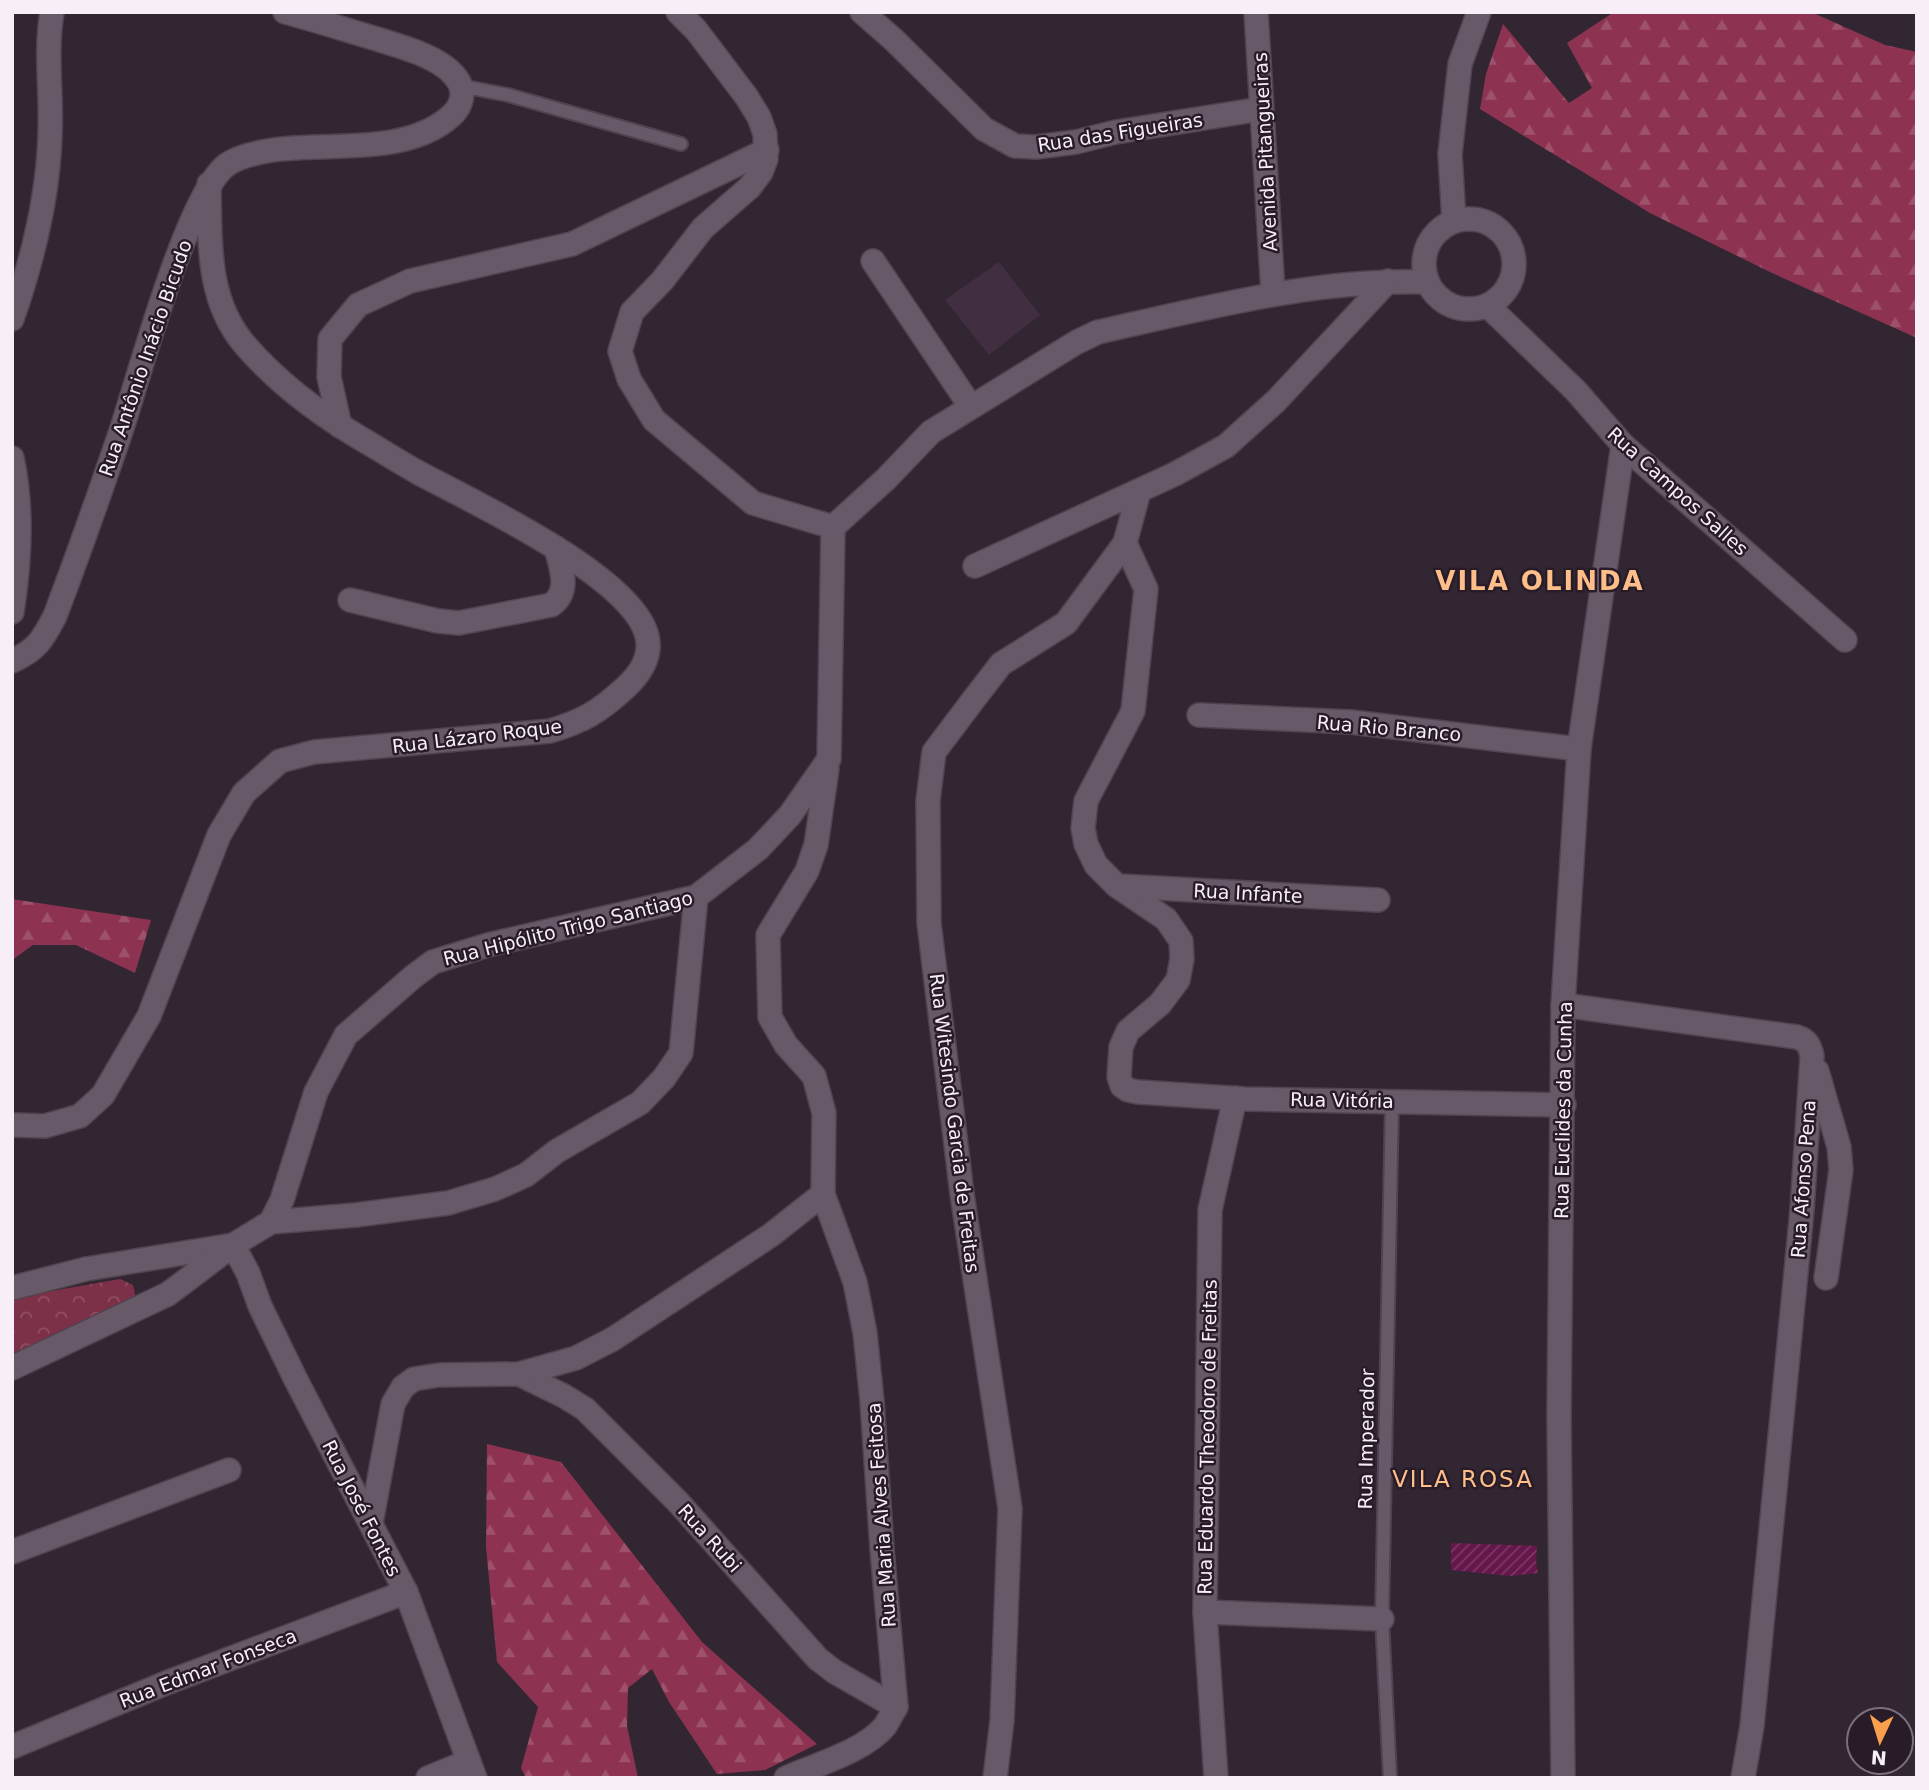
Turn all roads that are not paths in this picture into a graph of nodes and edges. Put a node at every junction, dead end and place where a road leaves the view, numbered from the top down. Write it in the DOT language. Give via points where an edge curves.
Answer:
graph roads {
  1 [pos="52,12"];
  2 [pos="285,12"];
  3 [pos="678,12"];
  4 [pos="862,12"];
  5 [pos="1256,12"];
  6 [pos="1479,12"];
  7 [pos="461,86"];
  8 [pos="1261,109"];
  9 [pos="681,144"];
  10 [pos="767,150"];
  11 [pos="209,184"];
  12 [pos="1454,221"];
  13 [pos="873,261"];
  14 [pos="1388,281"];
  15 [pos="1426,282"];
  16 [pos="1273,293"];
  17 [pos="1488,306"];
  18 [pos="12,318"];
  19 [pos="971,407"];
  20 [pos="340,426"];
  21 [pos="1623,445"];
  22 [pos="12,458"];
  23 [pos="1139,491"];
  24 [pos="833,527"];
  25 [pos="1125,543"];
  26 [pos="556,548"];
  27 [pos="975,566"];
  28 [pos="349,600"];
  29 [pos="12,612"];
  30 [pos="1846,640"];
  31 [pos="12,661"];
  32 [pos="1199,715"];
  33 [pos="1579,749"];
  34 [pos="829,759"];
  35 [pos="1117,886"];
  36 [pos="696,897"];
  37 [pos="1378,900"];
  38 [pos="1563,1005"];
  39 [pos="1812,1056"];
  40 [pos="1235,1098"];
  41 [pos="1392,1100"];
  42 [pos="1564,1105"];
  43 [pos="12,1125"];
  44 [pos="824,1194"];
  45 [pos="271,1222"];
  46 [pos="233,1245"];
  47 [pos="1826,1278"];
  48 [pos="12,1287"];
  49 [pos="12,1368"];
  50 [pos="519,1374"];
  51 [pos="229,1470"];
  52 [pos="371,1523"];
  53 [pos="12,1552"];
  54 [pos="405,1592"];
  55 [pos="1205,1612"];
  56 [pos="1382,1619"];
  57 [pos="896,1707"];
  58 [pos="12,1747"];
  59 [pos="471,1770"];
  60 [pos="428,1778"];
  61 [pos="786,1778"];
  62 [pos="995,1778"];
  63 [pos="1216,1778"];
  64 [pos="1390,1778"];
  65 [pos="1563,1778"];
  66 [pos="1743,1778"];
  1 -- 18 [label="street" via="45,193 37,240"];
  2 -- 7 [label="street" via="411,50 445,67"];
  3 -- 10 [label="street" via="746,96 759,117"];
  4 -- 8 [label="street, Rua das Figueiras" via="984,129 1015,146 1076,142"];
  5 -- 8 [label="street, Avenida Pitangueiras"];
  6 -- 12 [label="street" via="1458,77 1450,155"];
  7 -- 9 [label="lane"];
  7 -- 11 [label="street, Rua Antônio Inácio Bicudo" via="457,110 426,133 403,140 273,150 227,164"];
  8 -- 16 [label="street, Avenida Pitangueiras"];
  10 -- 20 [label="street" via="572,244 410,281 358,305 330,339 329,377"];
  10 -- 24 [label="street" via="761,173 751,187 703,229 632,312 620,351 629,379 654,420 753,503"];
  11 -- 20 [label="street, Rua Lázaro Roque" via="213,281 224,313 244,343 278,379"];
  11 -- 31 [label="street, Rua Antônio Inácio Bicudo" via="174,265 55,615 30,653"];
  12 -- 15 [label="street" via="1441,228 1424,252"];
  12 -- 17 [label="street" via="1485,221 1498,229 1514,255 1510,285"];
  13 -- 19 [label="street"];
  14 -- 15 [label="street"];
  14 -- 16 [label="street"];
  14 -- 23 [label="street" via="1276,401 1226,446"];
  15 -- 17 [label="street" via="1434,294 1459,309"];
  16 -- 19 [label="street" via="1098,332"];
  17 -- 21 [label="street, Rua Campos Salles" via="1576,391"];
  19 -- 24 [label="street" via="931,432"];
  20 -- 26 [label="street, Rua Lázaro Roque"];
  21 -- 30 [label="street, Rua Campos Salles"];
  21 -- 33 [label="street, Rua Euclides da Cunha"];
  22 -- 29 [label="street" via="20,536"];
  23 -- 25 [label="street"];
  23 -- 27 [label="street"];
  24 -- 34 [label="street"];
  25 -- 35 [label="street" via="1146,589 1133,711 1086,801 1083,828 1096,865"];
  25 -- 62 [label="street, Rua Witesindo Garcia de Freitas" via="1066,623 1001,664 974,699 934,752 928,801 929,923 962,1194 1010,1508 1002,1721"];
  26 -- 28 [label="street" via="563,592 551,605 459,623"];
  26 -- 43 [label="street, Rua Lázaro Roque" via="618,593 639,617 648,637 647,658 638,676 602,709 550,731 314,752 280,761 244,793 219,835 149,1016 103,1095 80,1116 44,1126"];
  32 -- 33 [label="street, Rua Rio Branco" via="1351,722"];
  33 -- 38 [label="street, Rua Euclides da Cunha"];
  34 -- 36 [label="street, Rua Hipólito Trigo Santiago" via="790,815 758,849"];
  34 -- 44 [label="street, Rua Maria Alves Feitosa" via="816,845 807,872 768,934 770,1017 786,1045 814,1076 824,1113"];
  35 -- 37 [label="street, Rua Infante"];
  35 -- 40 [label="street, Rua Vitória" via="1166,919 1181,941 1182,959 1178,980 1160,1004 1128,1031 1121,1047 1122,1086 1138,1092"];
  36 -- 45 [label="street, Rua Hipólito Trigo Santiago" via="488,945 433,962 414,976 346,1035 316,1092"];
  36 -- 45 [label="street" via="681,1054 640,1103 557,1151 526,1175 495,1189 447,1203"];
  38 -- 39 [label="street" via="1797,1037 1810,1047"];
  38 -- 42 [label="street, Rua Euclides da Cunha"];
  39 -- 47 [label="street" via="1839,1147 1841,1170"];
  39 -- 66 [label="street, Rua Afonso Pena" via="1802,1210 1752,1727"];
  40 -- 41 [label="street, Rua Vitória"];
  40 -- 55 [label="street, Rua Eduardo Theodoro de Freitas" via="1210,1210"];
  41 -- 42 [label="street, Rua Vitória"];
  41 -- 56 [label="lane, Rua Imperador"];
  42 -- 65 [label="street, Rua Euclides da Cunha" via="1559,1416"];
  44 -- 50 [label="street" via="771,1235 613,1339 576,1358"];
  44 -- 57 [label="street, Rua Maria Alves Feitosa" via="855,1282 864,1333"];
  45 -- 46 [label="street"];
  46 -- 48 [label="street" via="86,1269"];
  46 -- 49 [label="street" via="168,1294"];
  46 -- 52 [label="street, Rua José Fontes" via="295,1378"];
  50 -- 52 [label="street" via="439,1375 414,1379 402,1387 393,1404"];
  50 -- 57 [label="street, Rua Rubi" via="585,1409 677,1501 818,1659"];
  51 -- 53 [label="street"];
  52 -- 54 [label="street, Rua José Fontes"];
  54 -- 58 [label="street, Rua Edmar Fonseca"];
  54 -- 59 [label="street, Rua José Fontes"];
  55 -- 56 [label="street"];
  55 -- 63 [label="street, Rua Eduardo Theodoro de Freitas"];
  56 -- 64 [label="lane, Rua Imperador"];
  57 -- 61 [label="street" via="869,1740"];
  59 -- 60 [label="street"];
}
